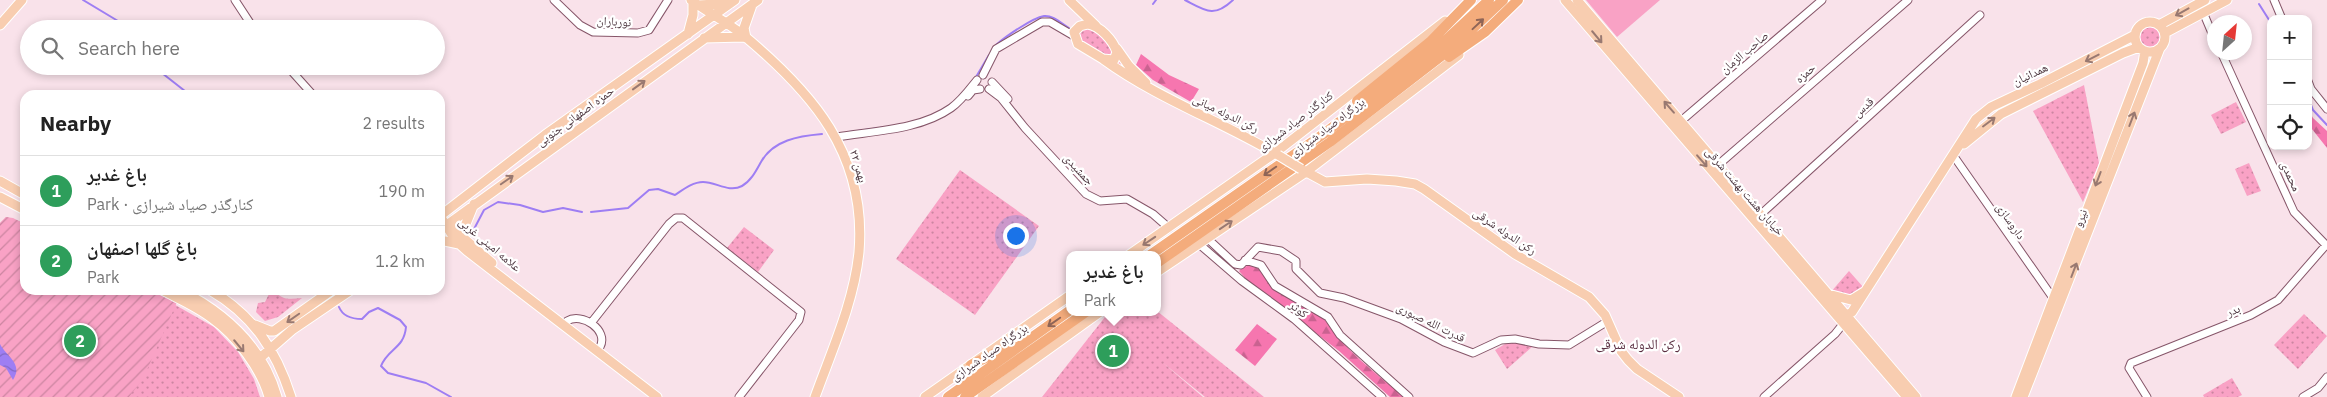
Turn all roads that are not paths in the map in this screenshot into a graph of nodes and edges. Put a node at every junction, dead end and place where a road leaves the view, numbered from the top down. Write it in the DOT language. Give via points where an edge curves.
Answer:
graph roads {
  1 [pos="22,0"];
  2 [pos="235,0"];
  3 [pos="554,0"];
  4 [pos="668,0"];
  5 [pos="1069,0"];
  6 [pos="1470,0"];
  7 [pos="1489,0"];
  8 [pos="1503,0"];
  9 [pos="1518,0"];
  10 [pos="1565,0"];
  11 [pos="1577,0"];
  12 [pos="1822,0"];
  13 [pos="1908,0"];
  14 [pos="2204,0"];
  15 [pos="2227,0"];
  16 [pos="2274,0"];
  17 [pos="694,2"];
  18 [pos="733,2"];
  19 [pos="755,2"];
  20 [pos="2203,12"];
  21 [pos="1980,15"];
  22 [pos="2280,15"];
  23 [pos="714,16"];
  24 [pos="248,20"];
  25 [pos="2207,21"];
  26 [pos="725,23"];
  27 [pos="0,25"];
  28 [pos="1097,26"];
  29 [pos="2162,29"];
  30 [pos="1075,32"];
  31 [pos="1485,32"];
  32 [pos="688,34"];
  33 [pos="2135,35"];
  34 [pos="704,38"];
  35 [pos="746,38"];
  36 [pos="676,43"];
  37 [pos="2160,48"];
  38 [pos="1116,49"];
  39 [pos="2142,49"];
  40 [pos="684,52"];
  41 [pos="1104,60"];
  42 [pos="2225,60"];
  43 [pos="2143,62"];
  44 [pos="1129,66"];
  45 [pos="2152,67"];
  46 [pos="1122,73"];
  47 [pos="295,75"];
  48 [pos="980,77"];
  49 [pos="991,85"];
  50 [pos="980,89"];
  51 [pos="309,90"];
  52 [pos="2312,90"];
  53 [pos="1162,96"];
  54 [pos="2327,109"];
  55 [pos="1681,121"];
  56 [pos="886,131"];
  57 [pos="1693,134"];
  58 [pos="836,136"];
  59 [pos="1328,137"];
  60 [pos="1685,140"];
  61 [pos="1254,141"];
  62 [pos="1276,154"];
  63 [pos="1952,155"];
  64 [pos="1260,163"];
  65 [pos="1718,165"];
  66 [pos="1304,170"];
  67 [pos="0,181"];
  68 [pos="477,186"];
  69 [pos="20,192"];
  70 [pos="486,195"];
  71 [pos="0,197"];
  72 [pos="475,203"];
  73 [pos="20,207"];
  74 [pos="445,212"];
  75 [pos="1760,215"];
  76 [pos="445,226"];
  77 [pos="1169,228"];
  78 [pos="445,229"];
  79 [pos="1207,238"];
  80 [pos="445,240"];
  81 [pos="462,242"];
  82 [pos="1198,244"];
  83 [pos="2327,246"];
  84 [pos="1135,251"];
  85 [pos="1156,251"];
  86 [pos="1161,260"];
  87 [pos="1245,260"];
  88 [pos="1161,269"];
  89 [pos="1868,288"];
  90 [pos="1827,293"];
  91 [pos="180,295"];
  92 [pos="182,295"];
  93 [pos="219,295"];
  94 [pos="325,295"];
  95 [pos="344,295"];
  96 [pos="1066,298"];
  97 [pos="2057,300"];
  98 [pos="1066,313"];
  99 [pos="1080,316"];
  100 [pos="1094,316"];
  101 [pos="1848,320"];
  102 [pos="249,321"];
  103 [pos="567,321"];
  104 [pos="1608,321"];
  105 [pos="591,323"];
  106 [pos="274,330"];
  107 [pos="1038,333"];
  108 [pos="264,338"];
  109 [pos="283,339"];
  110 [pos="252,347"];
  111 [pos="600,347"];
  112 [pos="1034,348"];
  113 [pos="271,349"];
  114 [pos="260,358"];
  115 [pos="278,361"];
  116 [pos="971,365"];
  117 [pos="2327,377"];
  118 [pos="269,397"];
  119 [pos="277,397"];
  120 [pos="291,397"];
  121 [pos="657,397"];
  122 [pos="664,397"];
  123 [pos="739,397"];
  124 [pos="815,397"];
  125 [pos="925,397"];
  126 [pos="948,397"];
  127 [pos="966,397"];
  128 [pos="975,397"];
  129 [pos="982,397"];
  130 [pos="1382,397"];
  131 [pos="1409,397"];
  132 [pos="1679,397"];
  133 [pos="1764,397"];
  134 [pos="1907,397"];
  135 [pos="1916,397"];
  136 [pos="2016,397"];
  137 [pos="2023,397"];
  138 [pos="2147,397"];
  139 [pos="2303,397"];
  1 -- 27 [label="main road"];
  2 -- 24 [label="street"];
  3 -- 4 [label="street, نورباران" via="593,32 638,34 649,30"];
  5 -- 28 [label="main road"];
  5 -- 30 [label="main road" via="1075,14"];
  6 -- 59 [label="highway" via="1442,30 1364,94"];
  6 -- 62 [label="main road, کنارگذر صیاد شیرازی"];
  7 -- 59 [label="highway, بزرگراه صیاد شیرازی" via="1446,40"];
  59 -- 8 [label="highway, بزرگراه صیاد شیرازی, one-way" via="1453,47"];
  9 -- 31 [label="highway"];
  10 -- 60 [label="main road, خیابان هشت بهشت شرقی, one-way"];
  55 -- 11 [label="main road, خیابان هشت بهشت شرقی, one-way"];
  12 -- 55 [label="street, صاحب الزمان"];
  13 -- 65 [label="street, حمزه"];
  14 -- 29 [label="main road, one-way"];
  15 -- 20 [label="main road"];
  16 -- 22 [label="street"];
  17 -- 18 [label="main road"];
  17 -- 23 [label="main road, ۲۲ بهمن"];
  17 -- 32 [label="main road"];
  18 -- 23 [label="main road, حمزه اصفهانی جنوبی"];
  19 -- 26 [label="main road, حمزه اصفهانی جنوبی"];
  19 -- 35 [label="main road" via="744,28"];
  20 -- 25 [label="street"];
  20 -- 29 [label="main road"];
  21 -- 75 [label="street, قدس"];
  23 -- 26 [label="main road, ۲۲ بهمن"];
  23 -- 32 [label="main road, حمزه اصفهانی جنوبی"];
  26 -- 34 [label="main road, حمزه اصفهانی جنوبی"];
  26 -- 35 [label="main road, ۲۲ بهمن"];
  28 -- 30 [label="main road" via="1086,24"];
  28 -- 38 [label="main road, رکن الدوله میانی"];
  29 -- 33 [label="main road" via="2146,22 2138,27"];
  29 -- 37 [label="main road" via="2164,41"];
  30 -- 41 [label="main road, رکن الدوله میانی" via="1080,46"];
  30 -- 48 [label="street" via="1042,22 996,49"];
  31 -- 59 [label="highway" via="1385,108"];
  31 -- 66 [label="main road" via="1392,108"];
  32 -- 36 [label="main road, حمزه اصفهانی جنوبی"];
  33 -- 39 [label="main road"];
  33 -- 63 [label="main road, همدانیان, one-way" via="1991,107 1976,119"];
  34 -- 35 [label="main road"];
  34 -- 40 [label="main road, حمزه اصفهانی جنوبی"];
  35 -- 58 [label="main road, ۲۲ بهمن" via="793,80 814,103"];
  36 -- 40 [label="main road"];
  36 -- 68 [label="main road, حمزه اصفهانی جنوبی"];
  37 -- 39 [label="main road" via="2150,52"];
  37 -- 45 [label="main road, نیرو"];
  38 -- 41 [label="main road" via="1114,60"];
  38 -- 44 [label="main road, رکن الدوله میانی"];
  39 -- 43 [label="main road, نیرو"];
  63 -- 39 [label="main road, همدانیان, one-way" via="2001,114 2124,53"];
  70 -- 40 [label="main road, حمزه اصفهانی جنوبی, one-way"];
  41 -- 46 [label="main road, رکن الدوله میانی"];
  42 -- 83 [label="street, محمدی" via="2294,212"];
  43 -- 45 [label="main road"];
  43 -- 97 [label="main road, نیرو, one-way"];
  44 -- 46 [label="main road" via="1122,66"];
  44 -- 53 [label="main road, رکن الدوله میانی"];
  97 -- 45 [label="main road, نیرو, one-way"];
  46 -- 53 [label="main road, رکن الدوله میانی"];
  47 -- 51 [label="street"];
  48 -- 49 [label="street, جمشیدی" via="989,76"];
  48 -- 50 [label="street"];
  48 -- 56 [label="street" via="956,104 937,116"];
  49 -- 50 [label="street"];
  49 -- 77 [label="street, جمشیدی" via="1063,169 1093,198 1100,201 1128,199"];
  50 -- 56 [label="street" via="972,91 944,116"];
  52 -- 54 [label="street"];
  53 -- 61 [label="main road, رکن الدوله میانی"];
  55 -- 57 [label="main road, خیابان هشت بهشت شرقی"];
  56 -- 58 [label="street"];
  57 -- 60 [label="main road"];
  57 -- 65 [label="main road, خیابان هشت بهشت شرقی"];
  58 -- 124 [label="main road, ۲۲ بهمن" via="850,173 857,206 859,252 848,304"];
  59 -- 85 [label="highway, بزرگراه صیاد شیرازی, one-way"];
  59 -- 86 [label="highway, بزرگراه صیاد شیرازی"];
  60 -- 101 [label="main road, خیابان هشت بهشت شرقی, one-way" via="1834,313"];
  61 -- 62 [label="main road, رکن الدوله میانی"];
  61 -- 64 [label="main road"];
  62 -- 64 [label="main road, کنارگذر صیاد شیرازی"];
  62 -- 66 [label="main road, رکن الدوله شرقی, bridge"];
  63 -- 89 [label="main road, همدانیان"];
  63 -- 97 [label="street, داروسازی"];
  64 -- 77 [label="main road, کنارگذر صیاد شیرازی"];
  65 -- 75 [label="main road, خیابان هشت بهشت شرقی"];
  79 -- 66 [label="main road, one-way"];
  66 -- 104 [label="main road, رکن الدوله شرقی" via="1326,182 1368,179 1415,184 1515,254 1588,297"];
  67 -- 69 [label="main road"];
  68 -- 70 [label="main road"];
  68 -- 74 [label="main road, حمزه اصفهانی جنوبی"];
  70 -- 72 [label="main road, حمزه اصفهانی جنوبی"];
  71 -- 73 [label="main road"];
  72 -- 76 [label="main road, حمزه اصفهانی جنوبی"];
  72 -- 81 [label="main road" via="463,231"];
  75 -- 90 [label="main road, خیابان هشت بهشت شرقی"];
  77 -- 84 [label="main road, کنارگذر صیاد شیرازی, one-way"];
  78 -- 81 [label="main road, علامه امینی غربی"];
  79 -- 82 [label="main road"];
  79 -- 87 [label="street" via="1234,264 1240,265"];
  80 -- 81 [label="main road"];
  81 -- 103 [label="main road, علامه امینی غربی"];
  81 -- 121 [label="main road, علامه امینی غربی"];
  82 -- 88 [label="main road"];
  82 -- 130 [label="street, کوثر" via="1294,319"];
  83 -- 138 [label="street, بدر" via="2278,300 2251,315 2129,365"];
  87 -- 104 [label="street, قدرت الله صبوری" via="1258,247 1281,252 1296,261 1296,269 1320,293 1344,298 1401,319 1472,353 1501,340 1569,345"];
  87 -- 131 [label="street" via="1261,265 1274,286 1328,317 1340,335"];
  89 -- 90 [label="main road" via="1851,300"];
  89 -- 101 [label="main road, همدانیان"];
  90 -- 101 [label="main road, خیابان هشت بهشت شرقی"];
  91 -- 118 [label="main road, one-way" via="229,334 251,360"];
  92 -- 110 [label="main road" via="216,311"];
  93 -- 102 [label="main road"];
  94 -- 106 [label="main road, one-way"];
  95 -- 109 [label="main road"];
  96 -- 116 [label="main road"];
  97 -- 136 [label="main road, نیرو"];
  97 -- 137 [label="main road, نیرو"];
  98 -- 107 [label="highway, بزرگراه صیاد شیرازی, one-way"];
  99 -- 112 [label="highway, بزرگراه صیاد شیرازی"];
  100 -- 129 [label="main road"];
  101 -- 133 [label="street"];
  101 -- 134 [label="main road, خیابان هشت بهشت شرقی"];
  101 -- 135 [label="main road, خیابان هشت بهشت شرقی"];
  102 -- 106 [label="main road" via="265,330"];
  102 -- 108 [label="main road"];
  103 -- 105 [label="street" via="578,318"];
  103 -- 111 [label="main road, علامه امینی غربی"];
  104 -- 132 [label="main road, رکن الدوله شرقی" via="1628,360"];
  105 -- 111 [label="street" via="603,339"];
  105 -- 123 [label="street" via="669,224 676,218 683,218 801,312 799,320"];
  106 -- 108 [label="main road"];
  106 -- 109 [label="main road" via="274,338"];
  107 -- 116 [label="highway"];
  107 -- 126 [label="highway, بزرگراه صیاد شیرازی"];
  108 -- 110 [label="main road"];
  108 -- 113 [label="main road"];
  109 -- 113 [label="main road"];
  109 -- 115 [label="main road" via="277,349"];
  110 -- 114 [label="main road"];
  111 -- 122 [label="main road, علامه امینی غربی"];
  112 -- 127 [label="highway, بزرگراه صیاد شیرازی"];
  112 -- 128 [label="highway" via="1013,369"];
  113 -- 114 [label="main road"];
  113 -- 115 [label="main road"];
  114 -- 119 [label="main road"];
  115 -- 120 [label="main road"];
  116 -- 125 [label="main road"];
  117 -- 139 [label="street" via="2318,388"];
}
